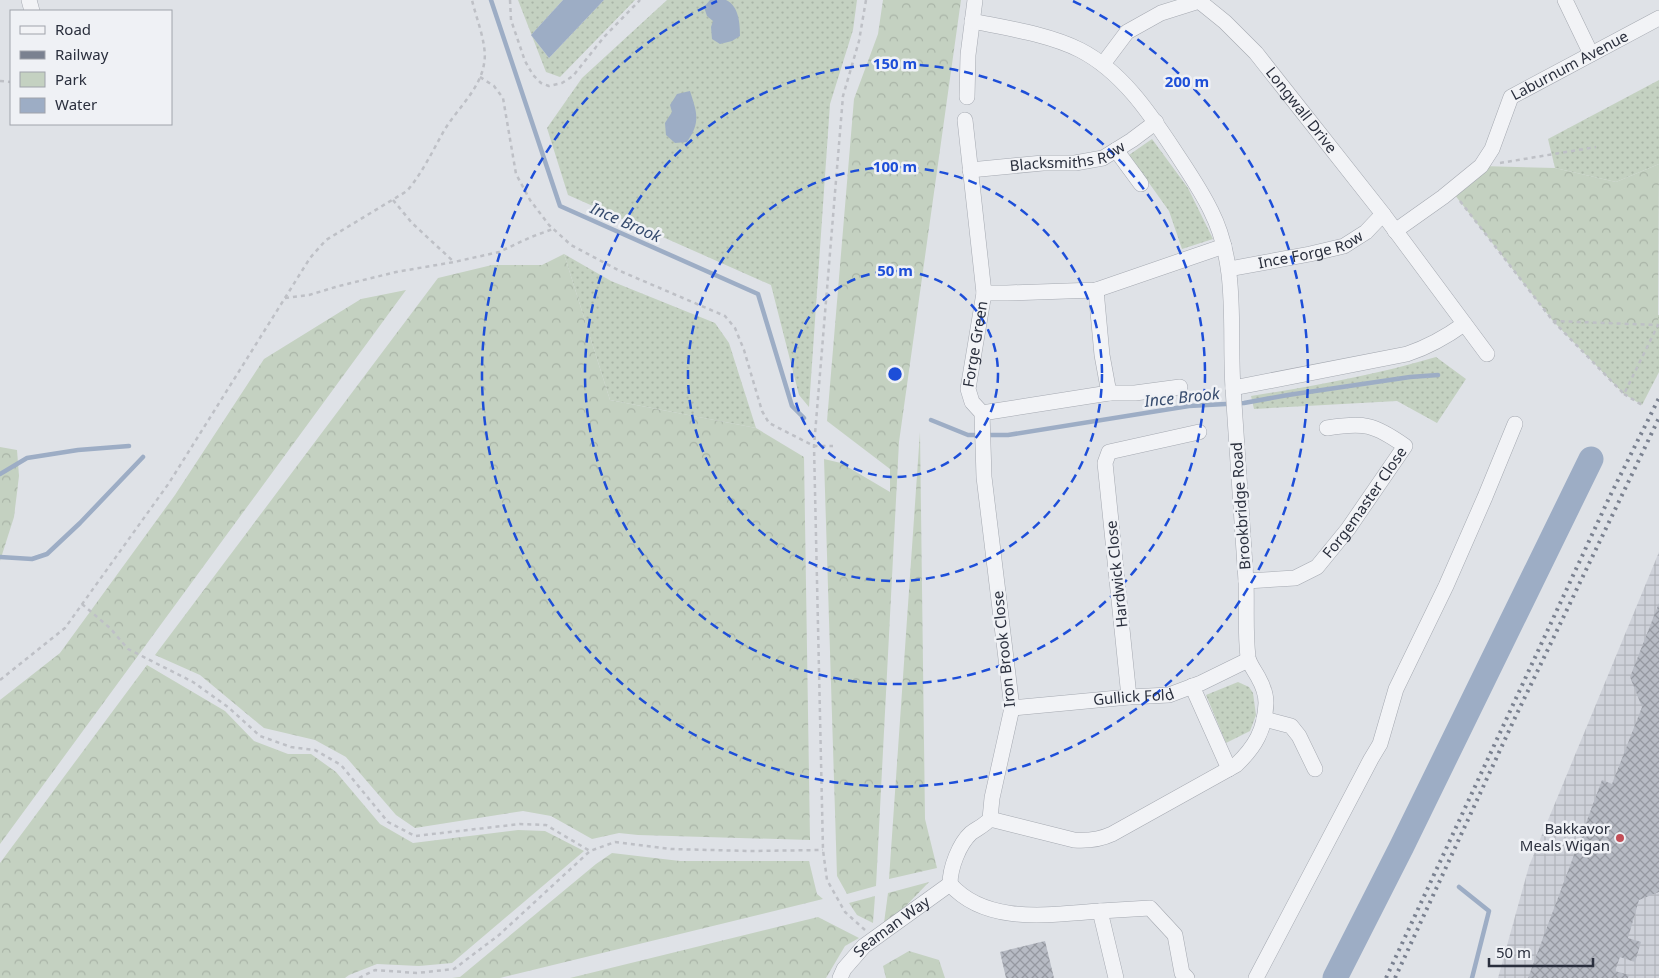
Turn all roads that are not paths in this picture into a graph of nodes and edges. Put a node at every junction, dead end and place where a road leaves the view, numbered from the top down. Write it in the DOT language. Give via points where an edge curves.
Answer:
graph roads {
  1 [pos="975,0"];
  2 [pos="1199,0"];
  3 [pos="1565,0"];
  4 [pos="1659,18"];
  5 [pos="972,21"];
  6 [pos="1591,54"];
  7 [pos="1103,64"];
  8 [pos="967,97"];
  9 [pos="965,120"];
  10 [pos="1156,122"];
  11 [pos="1116,150"];
  12 [pos="970,170"];
  13 [pos="1141,184"];
  14 [pos="1383,214"];
  15 [pos="1395,231"];
  16 [pos="1224,246"];
  17 [pos="1229,269"];
  18 [pos="1096,290"];
  19 [pos="984,293"];
  20 [pos="1464,324"];
  21 [pos="1487,354"];
  22 [pos="1180,387"];
  23 [pos="1233,392"];
  24 [pos="1108,393"];
  25 [pos="982,416"];
  26 [pos="1515,424"];
  27 [pos="1327,428"];
  28 [pos="1199,432"];
  29 [pos="1246,581"];
  30 [pos="1248,660"];
  31 [pos="1192,686"];
  32 [pos="1129,697"];
  33 [pos="1012,708"];
  34 [pos="1264,719"];
  35 [pos="1229,769"];
  36 [pos="1315,769"];
  37 [pos="990,819"];
  38 [pos="950,884"];
  39 [pos="1100,911"];
  40 [pos="840,978"];
  41 [pos="1116,978"];
  42 [pos="1188,978"];
  43 [pos="1256,978"];
  1 -- 5 [label="street"];
  2 -- 7 [label="street, Longwall Drive" via="1161,13 1127,32"];
  2 -- 14 [label="street, Longwall Drive" via="1256,53"];
  3 -- 6 [label="street"];
  4 -- 6 [label="street, Laburnum Avenue"];
  5 -- 7 [label="street, Brookbridge Road" via="1053,39"];
  5 -- 8 [label="street"];
  6 -- 15 [label="street, Laburnum Avenue" via="1511,97 1492,149 1481,166"];
  7 -- 10 [label="street, Brookbridge Road"];
  9 -- 12 [label="street"];
  10 -- 11 [label="street, Blacksmiths Row"];
  10 -- 16 [label="street, Brookbridge Road" via="1197,184 1213,214"];
  11 -- 12 [label="street, Blacksmiths Row" via="1103,158 1075,163"];
  11 -- 13 [label="street"];
  12 -- 19 [label="street"];
  14 -- 15 [label="street, Longwall Drive"];
  14 -- 17 [label="street, Ince Forge Row" via="1366,232 1344,246"];
  15 -- 20 [label="street, Longwall Drive"];
  16 -- 17 [label="street, Brookbridge Road"];
  16 -- 18 [label="street, Forge Green"];
  17 -- 23 [label="street, Brookbridge Road"];
  18 -- 19 [label="street, Forge Green"];
  18 -- 24 [label="street"];
  19 -- 25 [label="street, Forge Green" via="968,389"];
  20 -- 21 [label="street, Longwall Drive"];
  20 -- 23 [label="street" via="1446,337 1407,354"];
  22 -- 24 [label="street"];
  23 -- 29 [label="street, Brookbridge Road"];
  24 -- 25 [label="street"];
  25 -- 33 [label="street, Iron Brook Close" via="984,477"];
  26 -- 43 [label="street" via="1450,577 1396,689 1380,744"];
  27 -- 29 [label="street, Forgemaster Close" via="1353,424 1372,427 1405,446 1348,529 1317,567 1295,578"];
  28 -- 32 [label="street, Hardwick Close" via="1109,452 1106,463"];
  29 -- 30 [label="street, Brookbridge Road"];
  30 -- 31 [label="street, Gullick Fold"];
  30 -- 34 [label="street, Brookbridge Road" via="1260,679 1266,700"];
  31 -- 32 [label="street, Gullick Fold" via="1169,695"];
  31 -- 35 [label="street"];
  32 -- 33 [label="street, Gullick Fold"];
  33 -- 37 [label="street, Iron Brook Close"];
  34 -- 35 [label="street, Brookbridge Road" via="1251,751"];
  34 -- 36 [label="street" via="1291,726"];
  35 -- 37 [label="street, Brookbridge Road" via="1100,839 1074,840"];
  37 -- 38 [label="street" via="963,843 950,874"];
  38 -- 39 [label="street" via="957,892 982,906 1007,912 1024,915"];
  38 -- 40 [label="street, Seaman Way" via="864,946"];
  39 -- 41 [label="street"];
  39 -- 42 [label="street" via="1150,908 1175,935 1182,973"];
}
